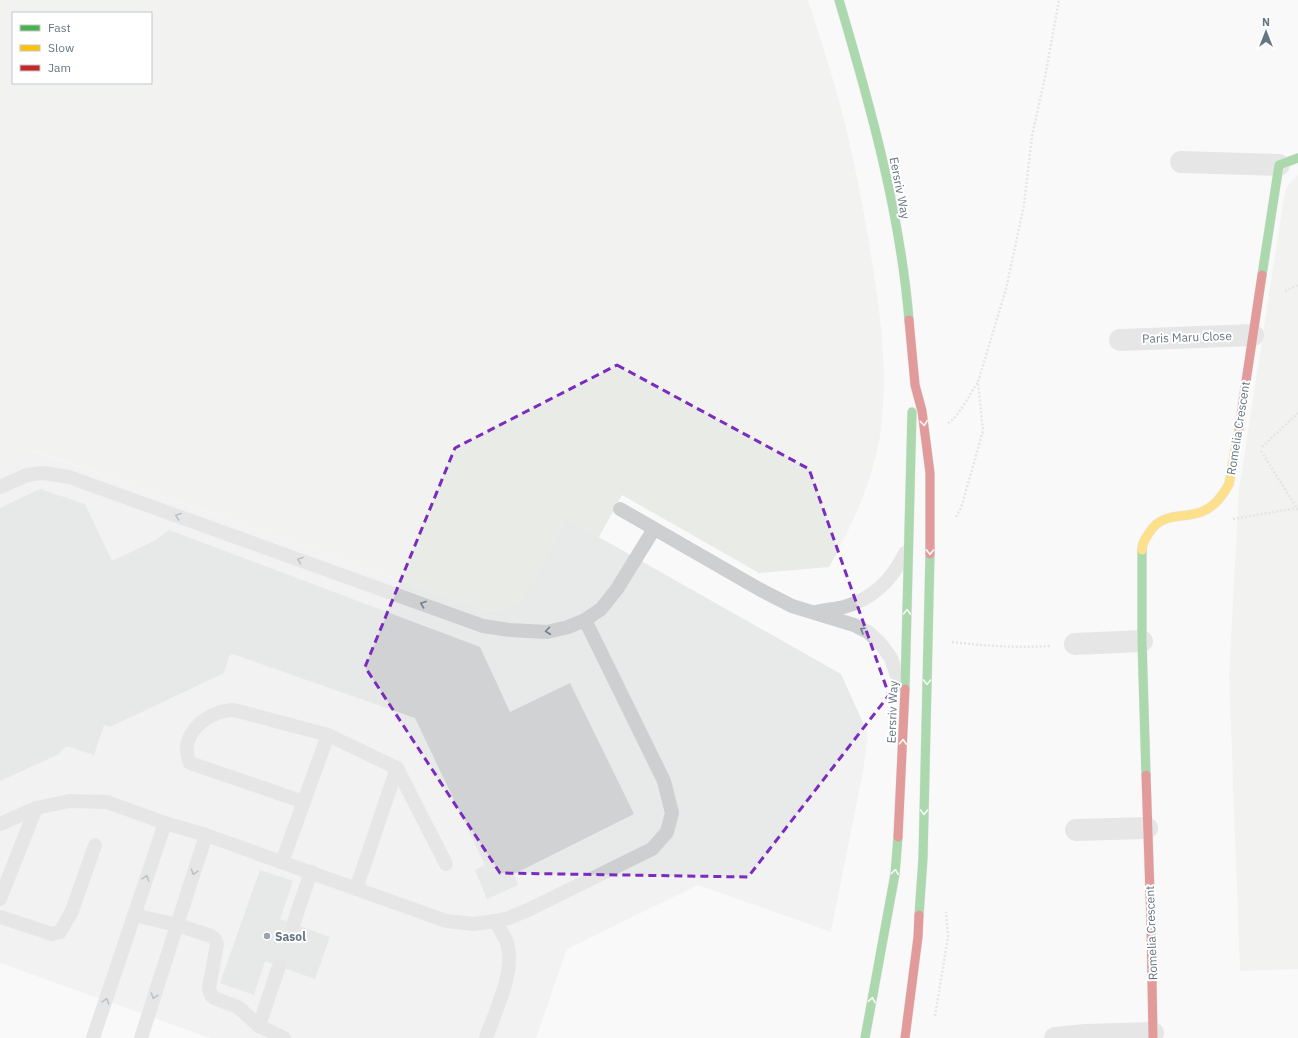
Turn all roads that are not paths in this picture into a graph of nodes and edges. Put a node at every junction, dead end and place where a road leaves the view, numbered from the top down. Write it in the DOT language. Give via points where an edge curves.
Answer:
graph roads {
  1 [pos="839,0"];
  2 [pos="1181,162"];
  3 [pos="1288,162"];
  4 [pos="1253,335"];
  5 [pos="1120,340"];
  6 [pos="915,385"];
  7 [pos="0,487"];
  8 [pos="620,509"];
  9 [pos="654,528"];
  10 [pos="908,546"];
  11 [pos="814,612"];
  12 [pos="586,620"];
  13 [pos="1142,641"];
  14 [pos="1075,644"];
  15 [pos="905,697"];
  16 [pos="328,735"];
  17 [pos="397,768"];
  18 [pos="304,802"];
  19 [pos="36,808"];
  20 [pos="164,823"];
  21 [pos="0,824"];
  22 [pos="1147,828"];
  23 [pos="1076,830"];
  24 [pos="206,835"];
  25 [pos="95,845"];
  26 [pos="282,862"];
  27 [pos="446,864"];
  28 [pos="311,872"];
  29 [pos="356,889"];
  30 [pos="0,899"];
  31 [pos="134,915"];
  32 [pos="0,917"];
  33 [pos="495,921"];
  34 [pos="293,924"];
  35 [pos="176,925"];
  36 [pos="279,966"];
  37 [pos="259,1026"];
  38 [pos="1153,1036"];
  39 [pos="93,1038"];
  40 [pos="141,1038"];
  41 [pos="284,1038"];
  42 [pos="486,1038"];
  43 [pos="865,1038"];
  44 [pos="905,1038"];
  45 [pos="1055,1038"];
  1 -- 6 [label="main road, Eersriv Way" via="876,129 888,181 907,294"];
  2 -- 3 [label="street, Romelia Crescent"];
  3 -- 4 [label="main road, Romelia Crescent"];
  4 -- 5 [label="street, Paris Maru Close"];
  4 -- 13 [label="main road, Romelia Crescent" via="1229,484 1212,506 1201,512 1158,522 1142,544"];
  6 -- 10 [label="main road, Eersriv Way" via="911,417"];
  6 -- 44 [label="main road, Eersriv Way, one-way" via="922,411 930,472 930,541 922,866 918,937"];
  12 -- 7 [label="lane, one-way" via="547,632 483,626 69,477 43,472 27,475"];
  8 -- 9 [label="lane"];
  9 -- 11 [label="lane" via="759,589 792,606"];
  9 -- 12 [label="lane" via="617,589 601,610"];
  10 -- 11 [label="lane" via="898,567 878,589 845,607"];
  15 -- 10 [label="main road, Eersriv Way, one-way"];
  15 -- 11 [label="lane, one-way" via="891,658 880,643 868,632 854,625"];
  12 -- 33 [label="lane" via="664,781 672,813 667,832 652,849 528,910"];
  13 -- 14 [label="street"];
  13 -- 22 [label="main road, Romelia Crescent"];
  43 -- 15 [label="main road, Eersriv Way, one-way" via="895,874"];
  16 -- 17 [label="lane"];
  16 -- 18 [label="lane"];
  16 -- 18 [label="lane" via="229,710 200,723 188,739 187,756 190,763"];
  17 -- 27 [label="lane"];
  17 -- 29 [label="lane"];
  18 -- 26 [label="lane"];
  19 -- 20 [label="lane" via="69,801 107,802"];
  19 -- 21 [label="lane"];
  19 -- 30 [label="lane"];
  20 -- 24 [label="lane"];
  31 -- 20 [label="lane, one-way"];
  22 -- 23 [label="street"];
  22 -- 38 [label="main road, Romelia Crescent"];
  24 -- 26 [label="lane"];
  24 -- 35 [label="lane, one-way"];
  25 -- 32 [label="lane" via="72,911 60,932 52,934"];
  26 -- 28 [label="lane"];
  28 -- 29 [label="lane"];
  28 -- 34 [label="lane"];
  29 -- 33 [label="lane" via="446,921 474,924"];
  31 -- 35 [label="lane"];
  39 -- 31 [label="lane, one-way"];
  33 -- 42 [label="lane" via="507,943 507,981"];
  35 -- 37 [label="lane" via="215,939 217,949 209,988 211,994 214,998 238,1007"];
  35 -- 40 [label="lane, one-way"];
  36 -- 37 [label="lane"];
  37 -- 41 [label="lane"];
  38 -- 45 [label="street" via="1085,1035"];
}
